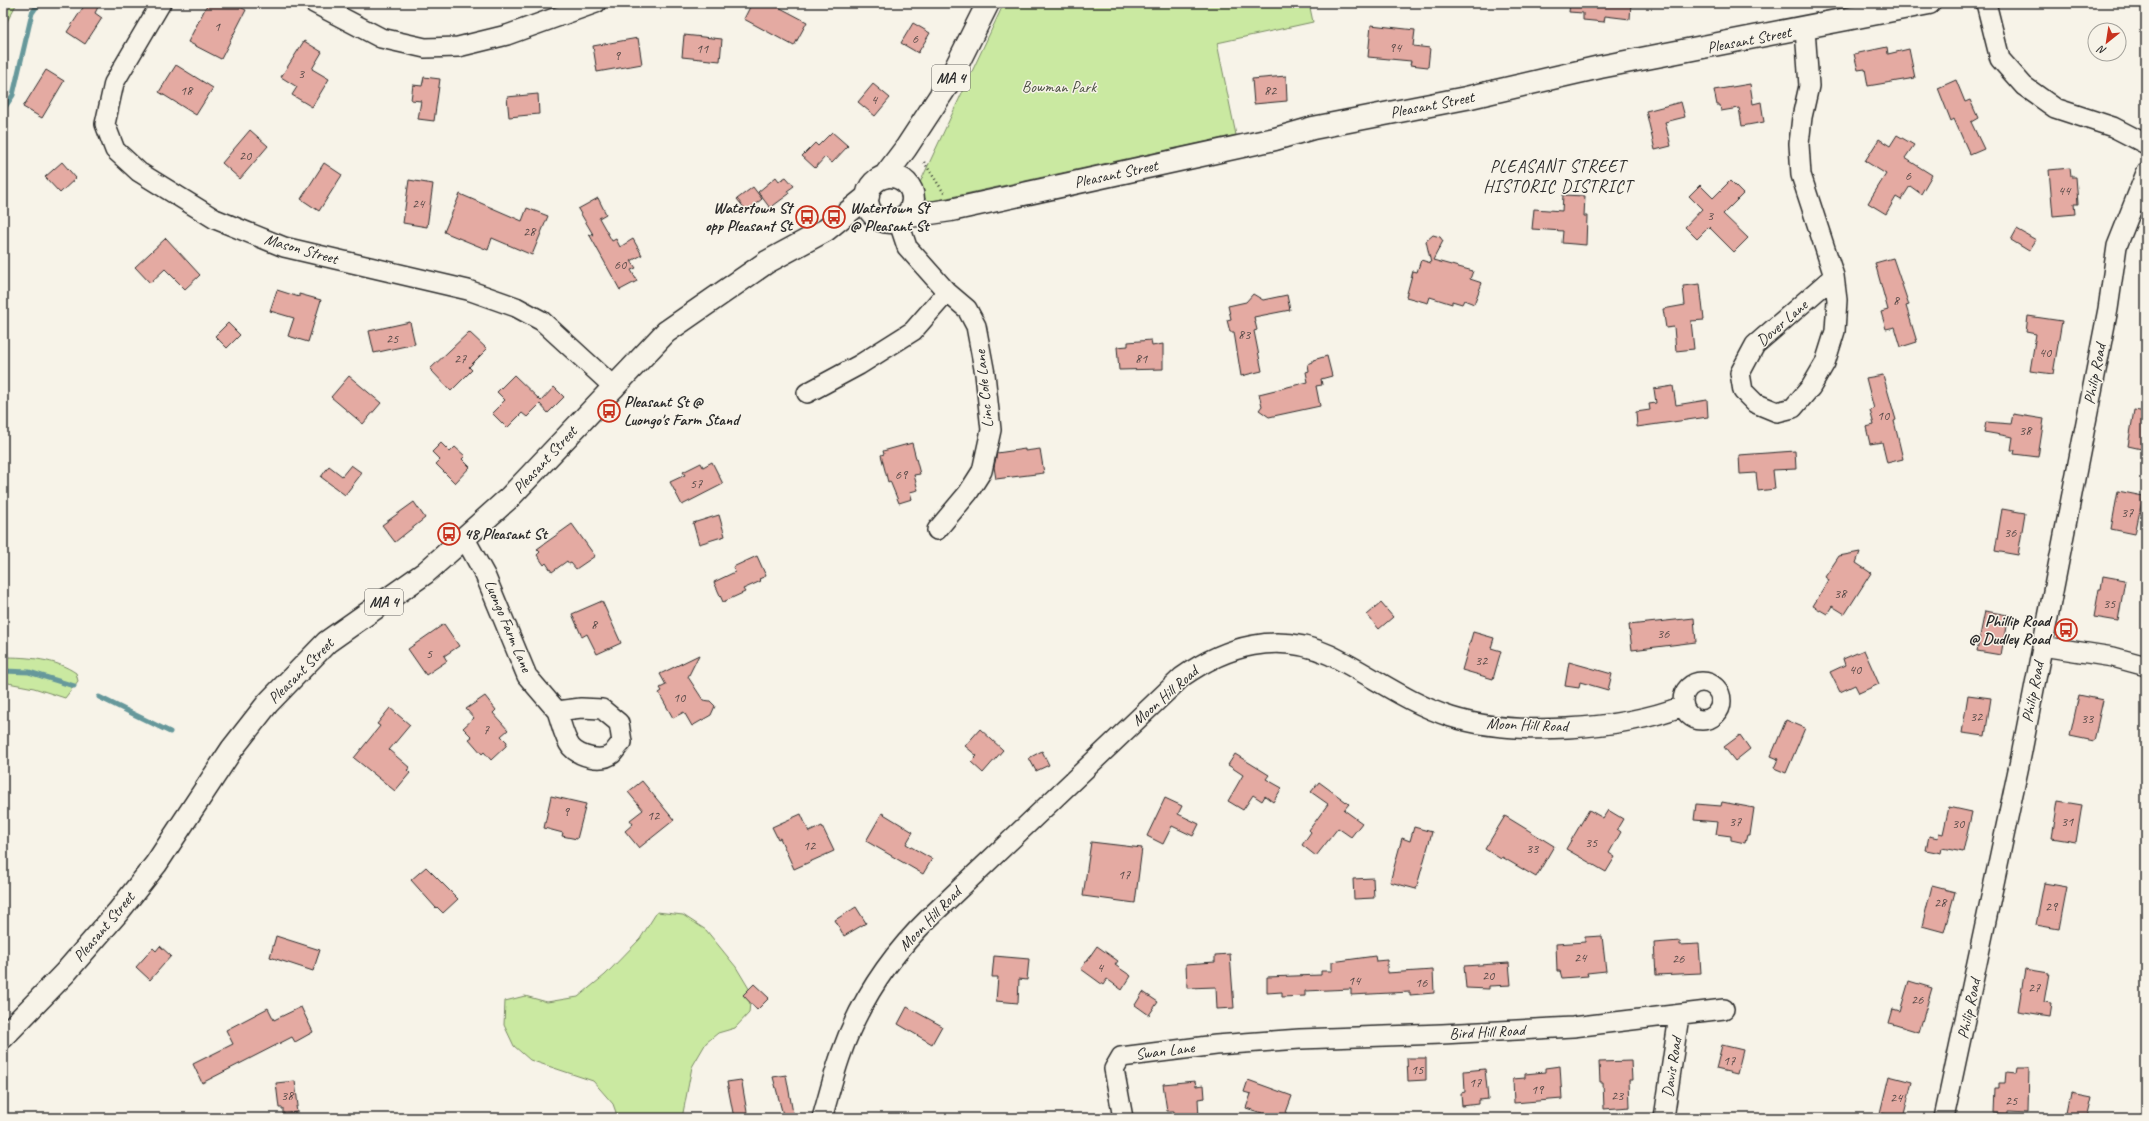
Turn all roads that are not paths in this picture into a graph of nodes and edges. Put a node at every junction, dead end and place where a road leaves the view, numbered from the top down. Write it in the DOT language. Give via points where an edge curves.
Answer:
graph roads {
  1 [pos="161,3"];
  2 [pos="314,3"];
  3 [pos="596,3"];
  4 [pos="988,3"];
  5 [pos="1929,3"];
  6 [pos="1986,3"];
  7 [pos="1805,29"];
  8 [pos="2146,144"];
  9 [pos="906,148"];
  10 [pos="2146,174"];
  11 [pos="884,177"];
  12 [pos="906,182"];
  13 [pos="868,196"];
  14 [pos="898,215"];
  15 [pos="826,230"];
  16 [pos="1834,276"];
  17 [pos="947,292"];
  18 [pos="615,388"];
  19 [pos="807,393"];
  20 [pos="937,530"];
  21 [pos="464,537"];
  22 [pos="2042,646"];
  23 [pos="2146,666"];
  24 [pos="1683,706"];
  25 [pos="558,711"];
  26 [pos="1724,1009"];
  27 [pos="1679,1016"];
  28 [pos="3,1037"];
  29 [pos="1249,1042"];
  30 [pos="822,1118"];
  31 [pos="1123,1118"];
  32 [pos="1664,1118"];
  33 [pos="1944,1118"];
  1 -- 18 [label="street, Mason Street" via="114,83 105,124 115,150 139,172 215,219 284,248 468,290 516,307 542,321"];
  2 -- 3 [label="street" via="381,38 425,48 458,47 507,35"];
  4 -- 9 [label="main road, MA 4" via="946,87"];
  5 -- 7 [label="main road, Pleasant Street"];
  6 -- 8 [label="street" via="2000,59 2024,86 2055,108 2113,128"];
  7 -- 14 [label="main road, Pleasant Street" via="1600,67 1466,98 1319,127 1275,139 940,203"];
  7 -- 16 [label="street, Dover Lane" via="1809,86 1799,144 1801,176"];
  9 -- 11 [label="main road, MA 4"];
  9 -- 12 [label="main road"];
  10 -- 22 [label="street, Philip Road" via="2117,246 2105,323"];
  11 -- 12 [label="main road" via="895,177"];
  11 -- 13 [label="main road" via="873,184"];
  12 -- 14 [label="main road" via="912,193"];
  13 -- 14 [label="main road" via="870,209"];
  13 -- 15 [label="main road, Pleasant Street / MA 4"];
  14 -- 15 [label="main road, Pleasant Street"];
  14 -- 17 [label="street, Linc Cole Lane" via="907,247"];
  15 -- 18 [label="main road, Pleasant Street / MA 4" via="767,262 666,332"];
  16 -- 16 [label="street, Dover Lane" via="1837,300 1835,331 1825,363 1811,387 1793,408 1777,412 1755,403 1743,391 1740,372 1755,345"];
  17 -- 19 [label="street" via="913,331 859,365"];
  17 -- 20 [label="street, Linc Cole Lane" via="967,309 976,326 985,374 991,430 982,471 968,493"];
  18 -- 21 [label="main road, Pleasant Street / MA 4" via="509,498"];
  21 -- 25 [label="street, Luongo Farm Lane" via="485,574 527,676"];
  21 -- 28 [label="main road, Pleasant Street / MA 4" via="425,573 327,642 268,703 232,748 156,864 118,912 65,973"];
  22 -- 23 [label="street" via="2113,657"];
  22 -- 33 [label="street, Philip Road" via="2018,772"];
  24 -- 30 [label="street, Moon Hill Road" via="1652,716 1604,724 1541,728 1479,724 1430,710 1344,662 1311,649 1292,645 1255,644 1219,654 1182,677 919,928 896,954 876,980 856,1017 840,1056"];
  26 -- 27 [label="street, Bird Hill Road"];
  27 -- 29 [label="street, Bird Hill Road" via="1565,1028"];
  27 -- 32 [label="street, Davis Road"];
  29 -- 31 [label="street, Swan Lane" via="1121,1057 1114,1069"];
}
